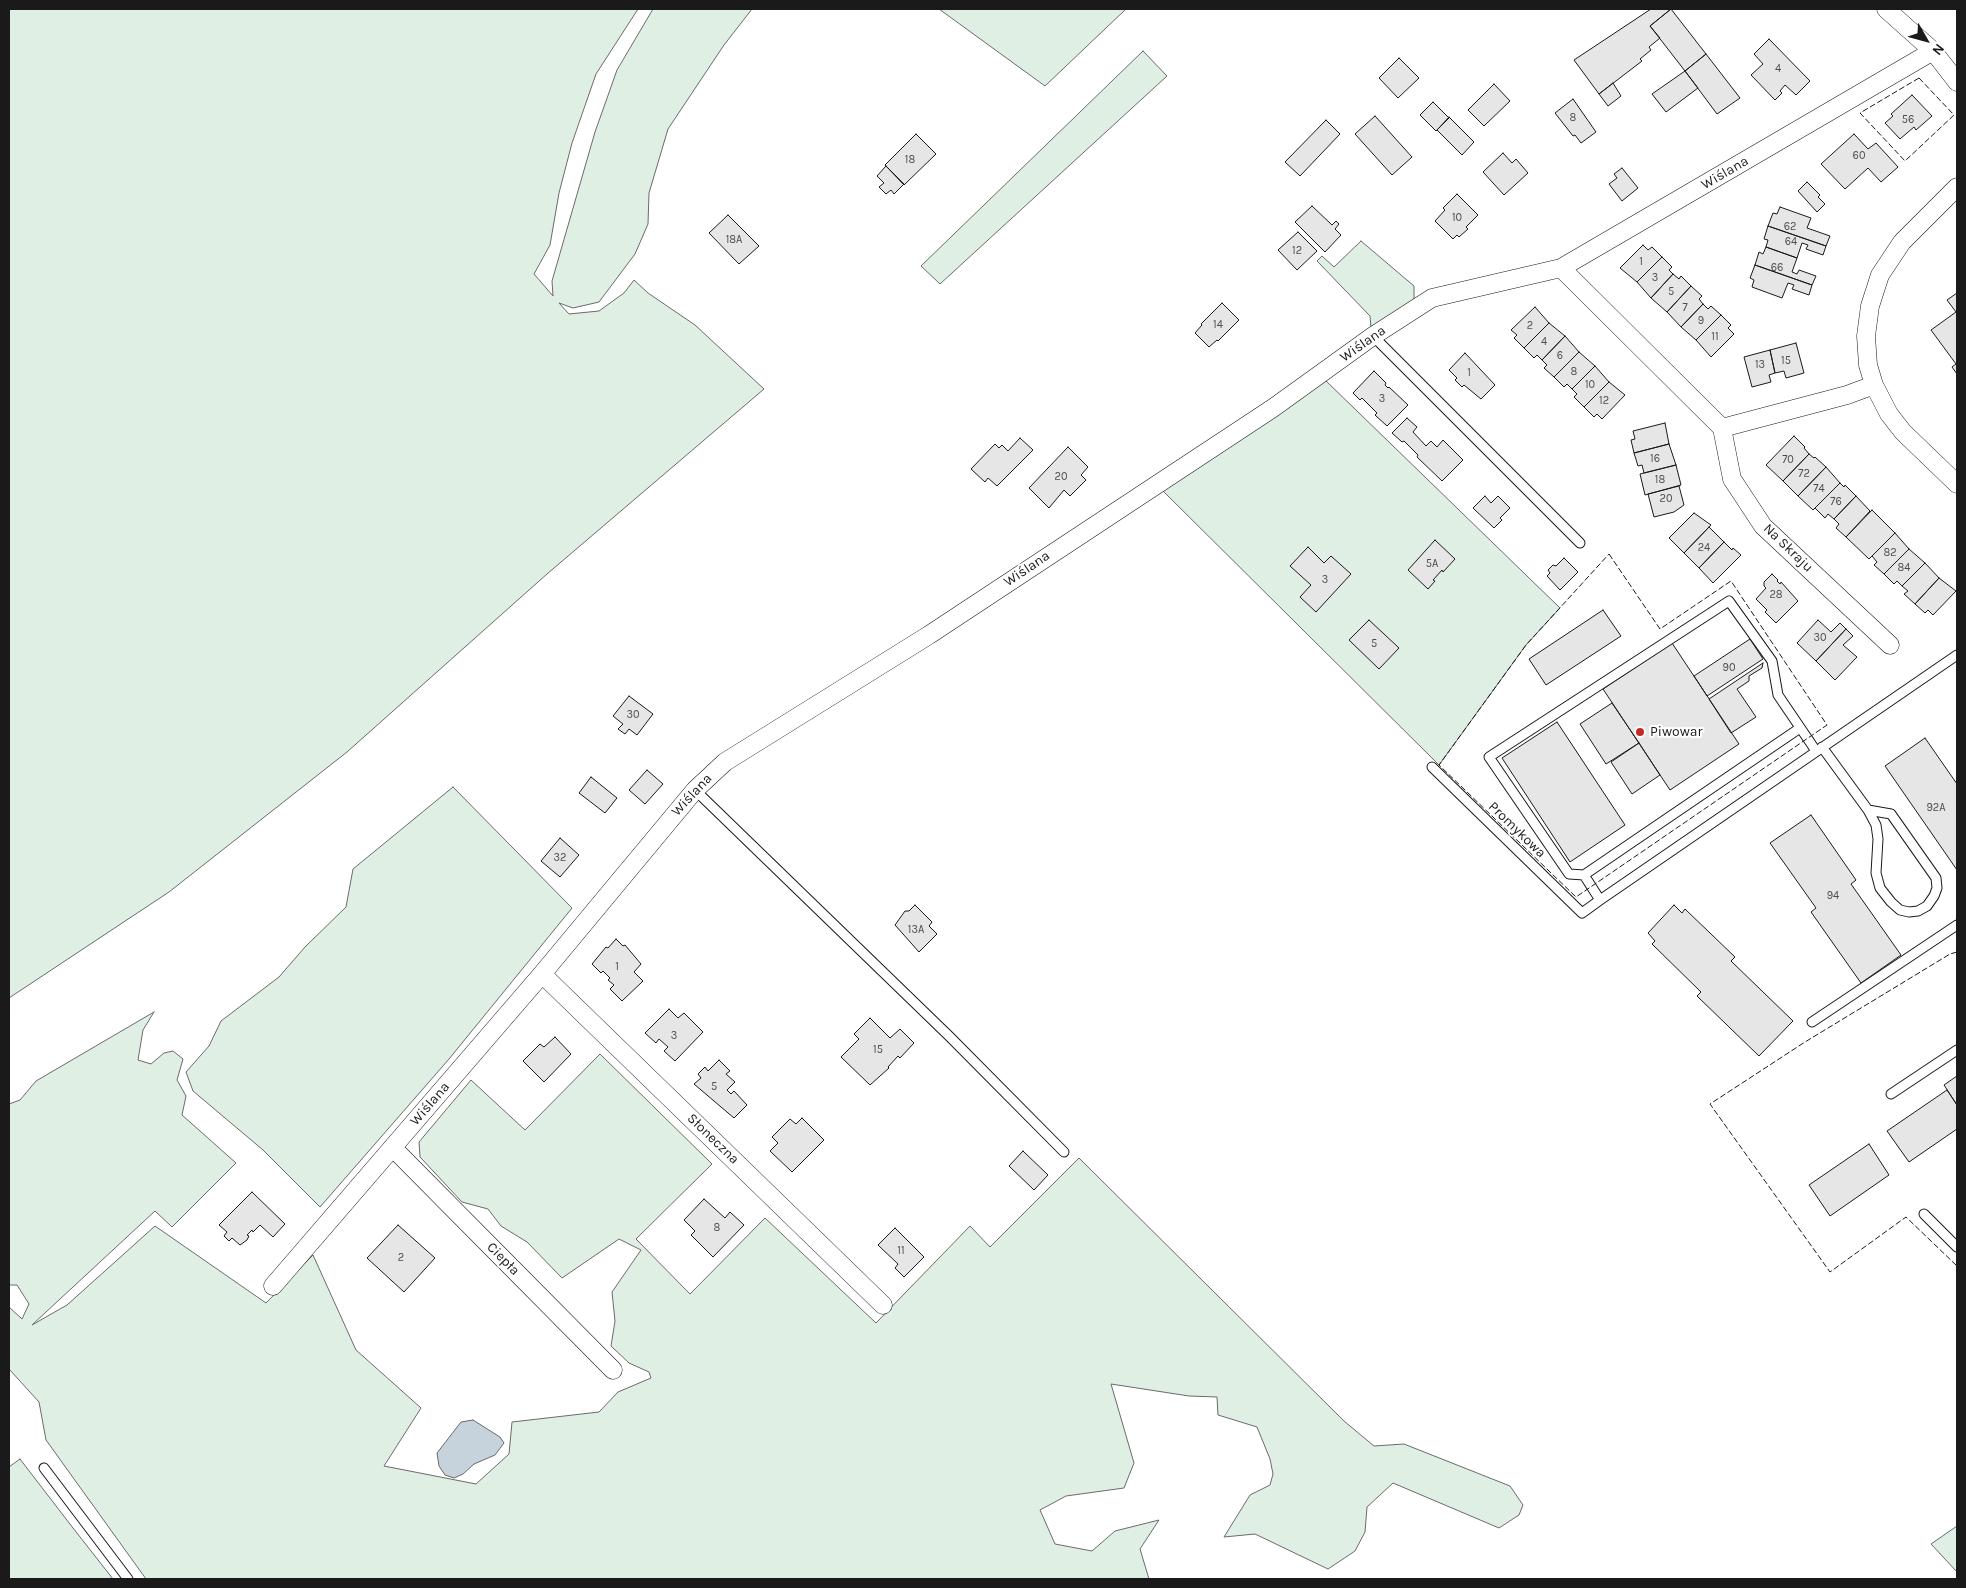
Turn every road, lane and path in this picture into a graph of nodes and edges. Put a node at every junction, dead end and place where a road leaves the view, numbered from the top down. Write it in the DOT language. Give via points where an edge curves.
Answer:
graph roads {
  1 [pos="1886,9"];
  2 [pos="1933,51"];
  3 [pos="1957,82"];
  4 [pos="1957,187"];
  5 [pos="1561,268"];
  6 [pos="1373,336"];
  7 [pos="1874,385"];
  8 [pos="1722,428"];
  9 [pos="1957,484"];
  10 [pos="1580,543"];
  11 [pos="1890,646"];
  12 [pos="1957,655"];
  13 [pos="1800,728"];
  14 [pos="1819,749"];
  15 [pos="1432,767"];
  16 [pos="694,790"];
  17 [pos="1868,810"];
  18 [pos="1584,875"];
  19 [pos="1600,900"];
  20 [pos="1957,925"];
  21 [pos="542,974"];
  22 [pos="1812,1022"];
  23 [pos="1957,1050"];
  24 [pos="1891,1094"];
  25 [pos="393,1148"];
  26 [pos="1064,1152"];
  27 [pos="1924,1214"];
  28 [pos="1957,1247"];
  29 [pos="273,1286"];
  30 [pos="883,1305"];
  31 [pos="613,1370"];
  32 [pos="44,1468"];
  33 [pos="128,1579"];
  1 -- 2 [label="street"];
  2 -- 3 [label="street"];
  2 -- 5 [label="street, Wiślana"];
  4 -- 7 [label="street" via="1902,242 1880,275 1870,306 1866,336 1868,365"];
  5 -- 6 [label="street, Wiślana" via="1432,298"];
  5 -- 8 [label="street"];
  6 -- 10 [label="lane"];
  6 -- 16 [label="street, Wiślana" via="1273,408 937,629 724,762"];
  7 -- 8 [label="street" via="1848,395"];
  7 -- 9 [label="street" via="1902,432"];
  8 -- 11 [label="street, Na Skraju" via="1732,479 1763,526"];
  12 -- 14 [label="lane"];
  13 -- 14 [label="lane"];
  13 -- 18 [label="lane"];
  13 -- 18 [label="lane" via="1778,696 1772,662 1729,601 1489,757 1569,874"];
  14 -- 17 [label="lane"];
  14 -- 19 [label="lane"];
  15 -- 19 [label="lane, Promykowa" via="1582,913"];
  16 -- 21 [label="street, Wiślana"];
  16 -- 26 [label="lane" via="950,1036"];
  17 -- 17 [label="lane" via="1876,826 1876,873 1880,888 1900,910 1918,911 1927,906 1934,896 1936,878 1891,814"];
  18 -- 19 [label="lane"];
  20 -- 22 [label="lane"];
  21 -- 25 [label="street, Wiślana"];
  21 -- 30 [label="street, Słoneczna"];
  23 -- 24 [label="lane"];
  25 -- 29 [label="street, Wiślana"];
  25 -- 31 [label="street, Ciepła"];
  27 -- 28 [label="lane"];
  32 -- 33 [label="lane"];
}
